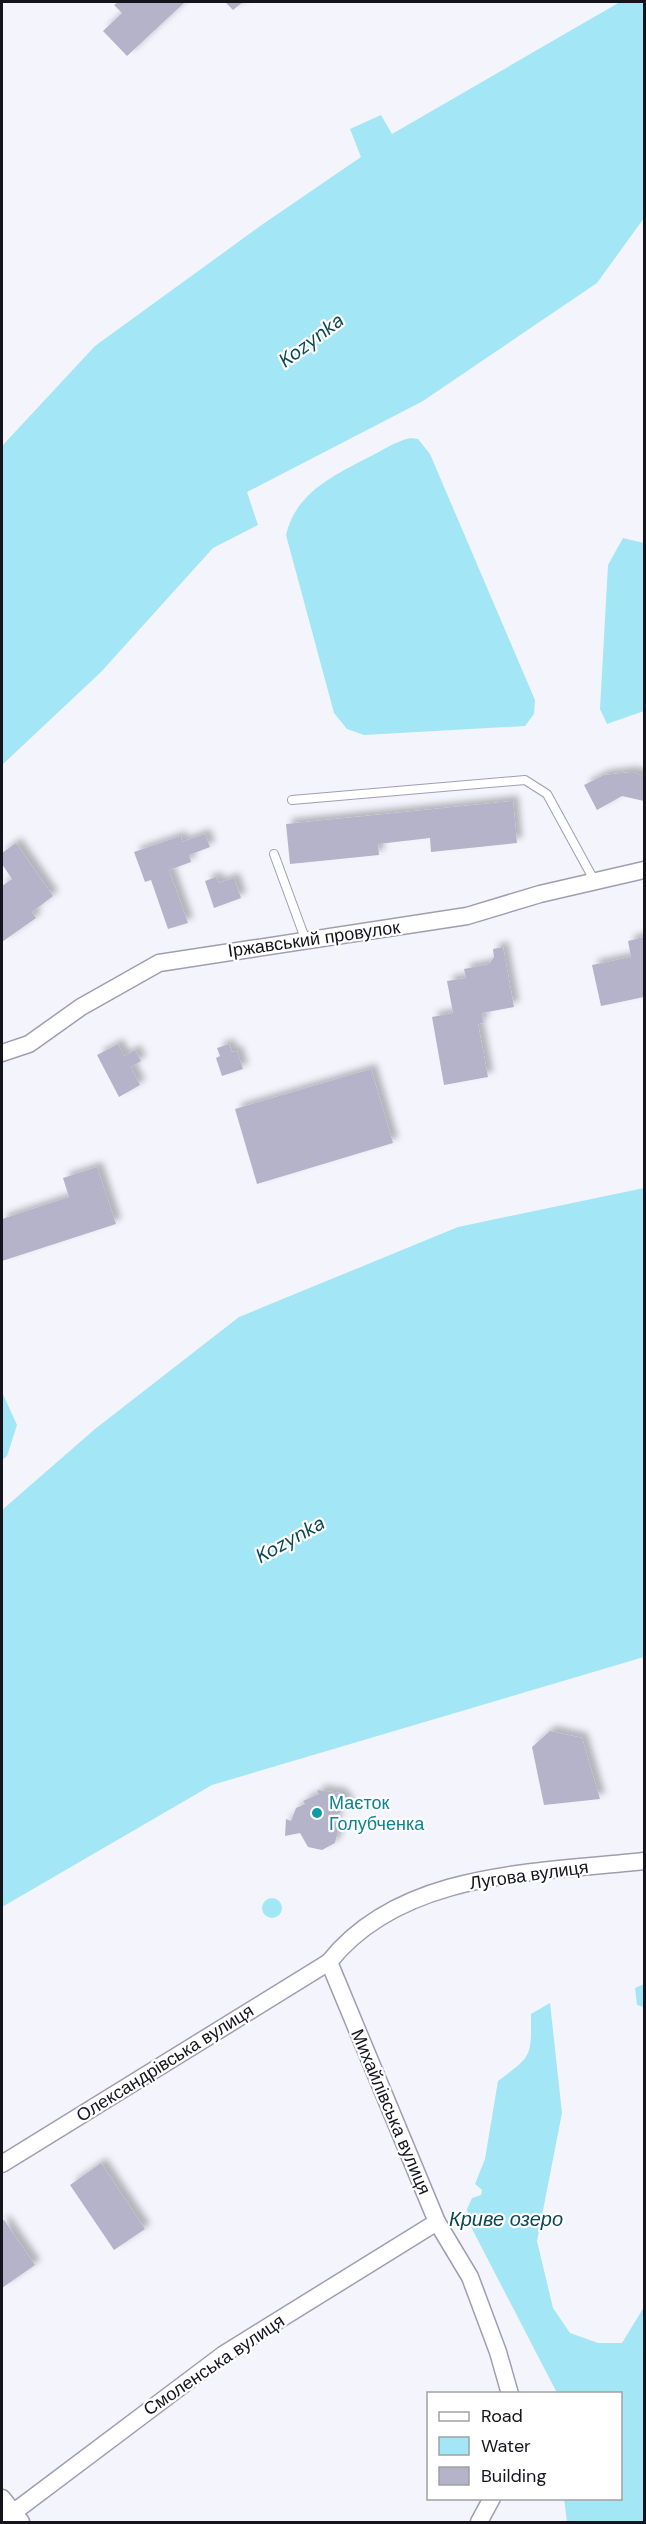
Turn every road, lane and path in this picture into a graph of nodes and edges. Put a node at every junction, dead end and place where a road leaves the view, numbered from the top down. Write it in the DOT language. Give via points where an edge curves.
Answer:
graph roads {
  1 [pos="292,800"];
  2 [pos="274,854"];
  3 [pos="645,870"];
  4 [pos="594,880"];
  5 [pos="306,941"];
  6 [pos="2,1053"];
  7 [pos="645,1861"];
  8 [pos="329,1962"];
  9 [pos="2,2164"];
  10 [pos="437,2222"];
  11 [pos="509,2392"];
  12 [pos="491,2500"];
  13 [pos="9,2513"];
  14 [pos="479,2523"];
  1 -- 4 [label="lane" via="525,780 547,794"];
  2 -- 5 [label="lane"];
  3 -- 4 [label="street, Іржавський провулок"];
  4 -- 5 [label="street, Іржавський провулок" via="467,916"];
  5 -- 6 [label="street, Іржавський провулок" via="159,963 81,1006 29,1044"];
  7 -- 8 [label="street, Лугова вулиця" via="470,1881 406,1904 347,1940"];
  8 -- 9 [label="street, Олександрівська вулиця"];
  8 -- 10 [label="street, Михайлівська вулиця"];
  10 -- 11 [label="street, Михайлівська вулиця" via="470,2277"];
  10 -- 13 [label="street, Смоленська вулиця" via="224,2354"];
  12 -- 14 [label="street"];
}
